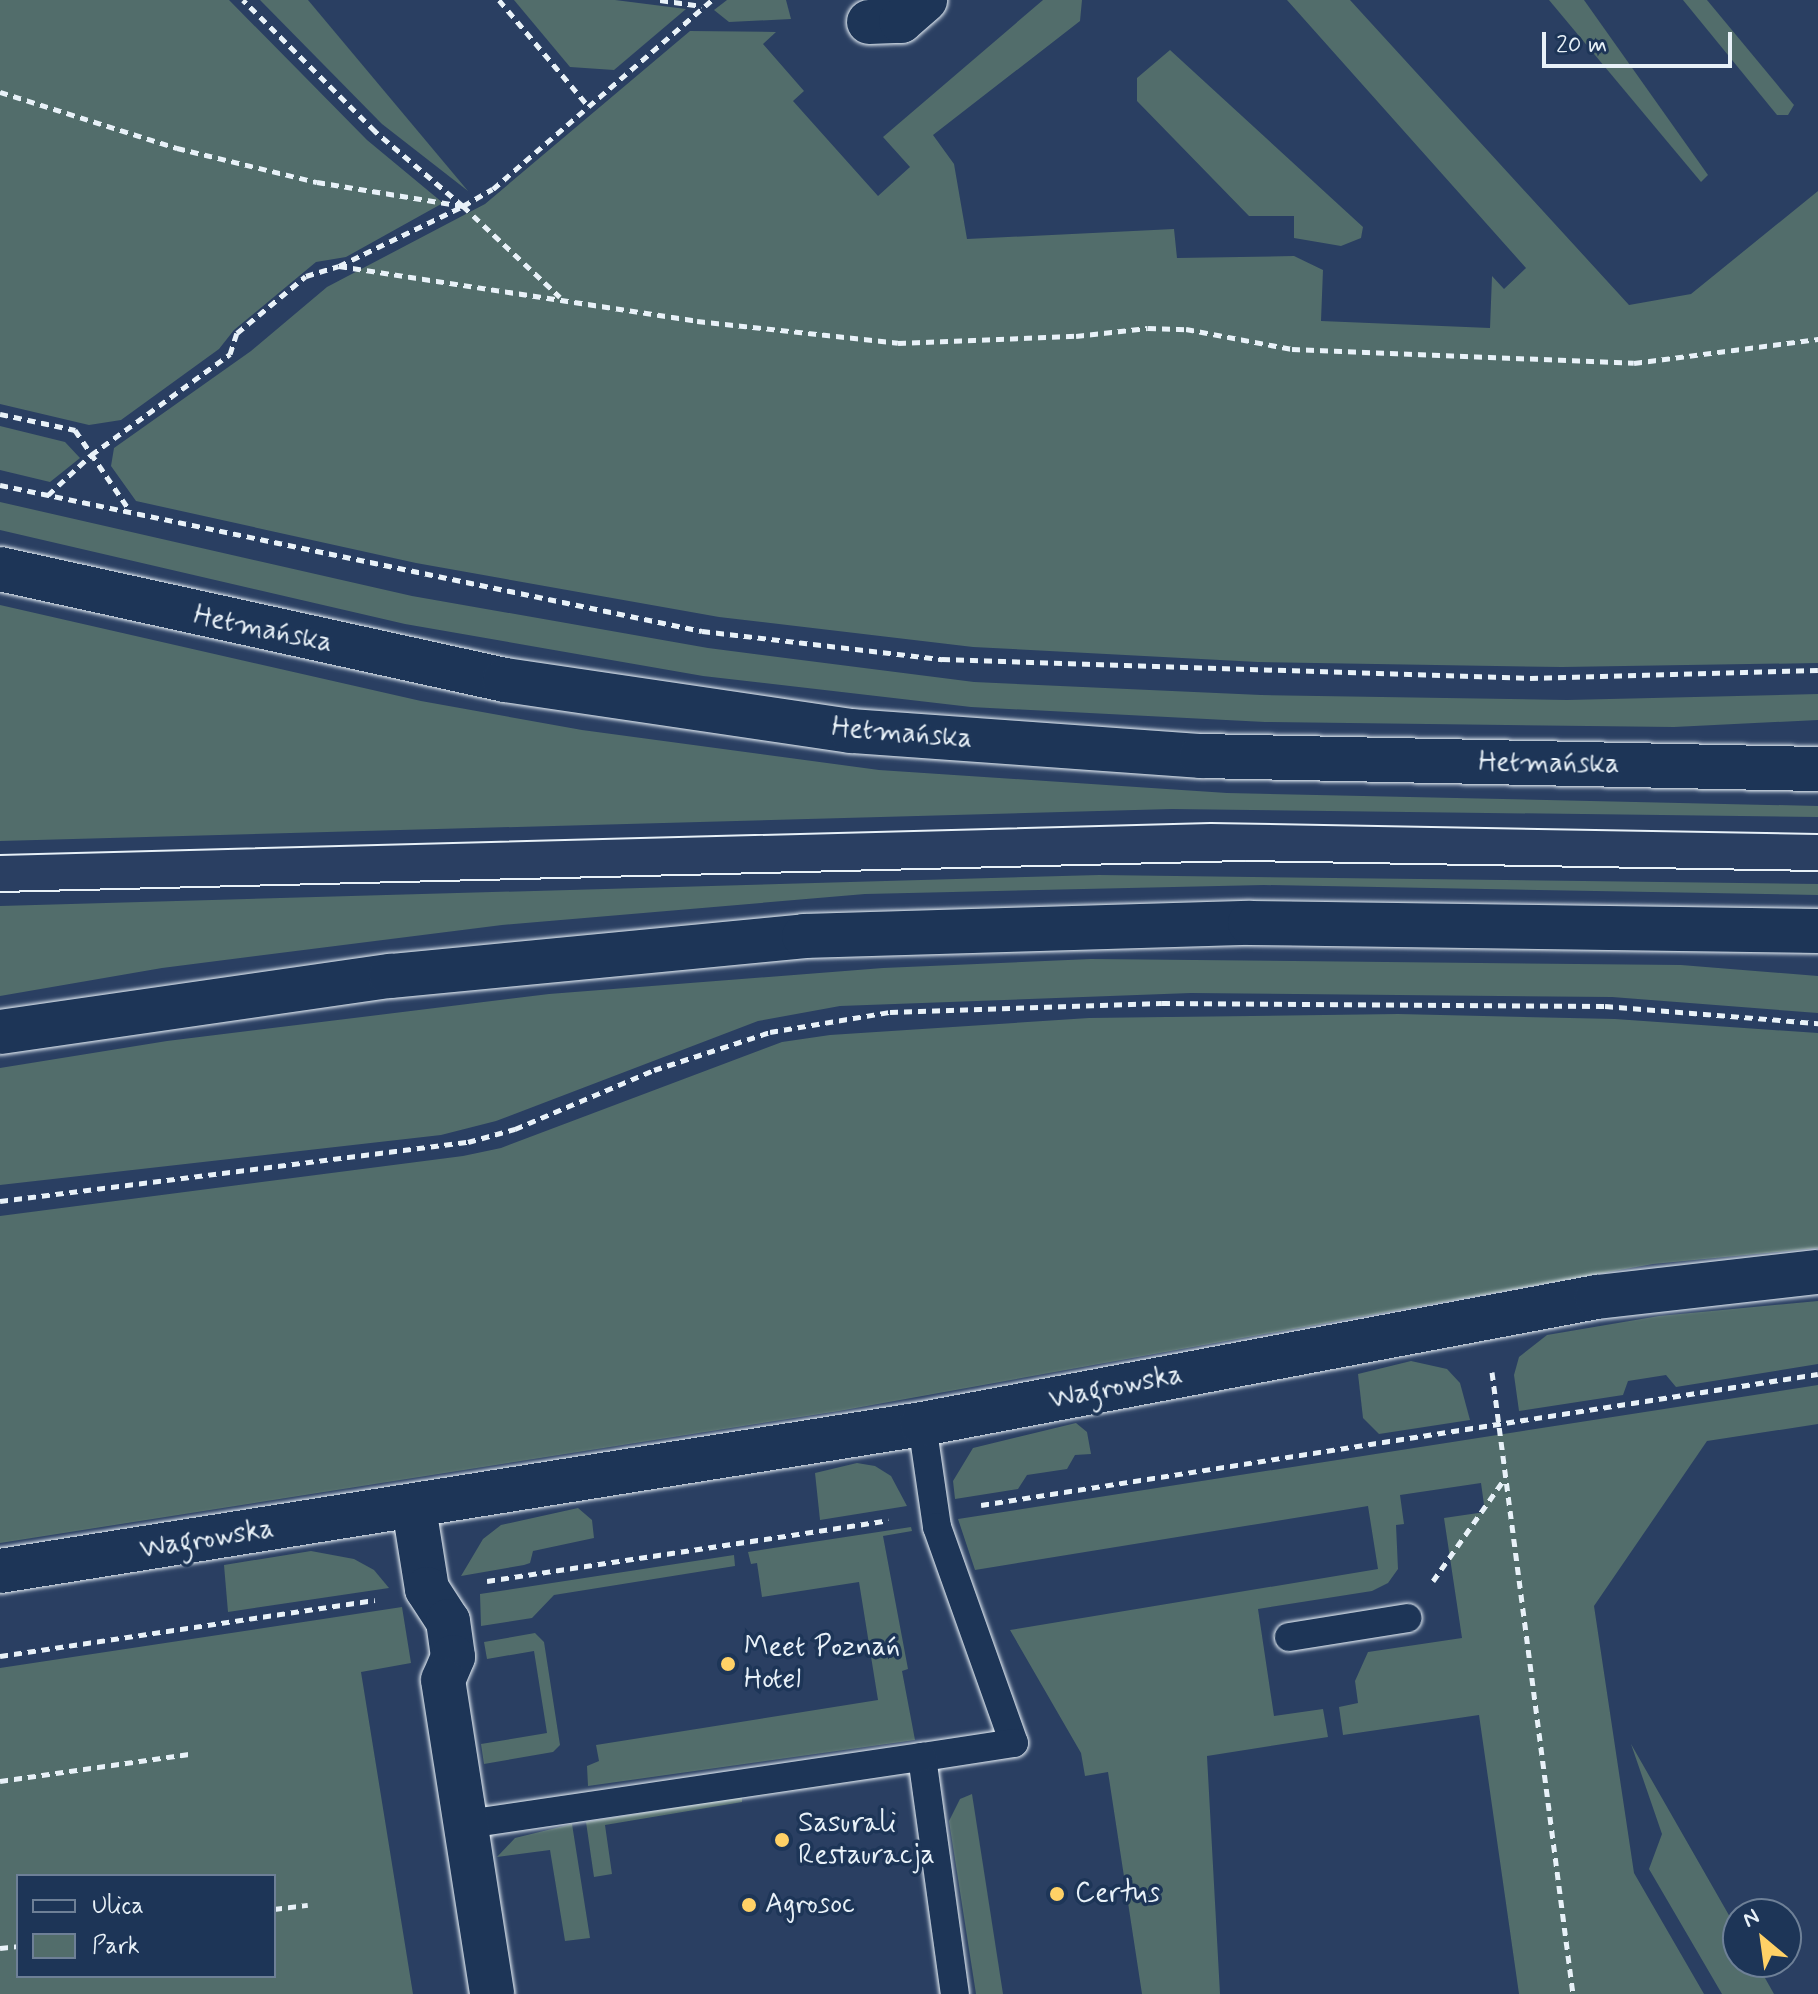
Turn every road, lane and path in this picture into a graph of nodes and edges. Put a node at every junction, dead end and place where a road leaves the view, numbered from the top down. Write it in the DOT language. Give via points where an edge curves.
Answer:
graph roads {
  1 [pos="243,0"];
  2 [pos="499,0"];
  3 [pos="660,0"];
  4 [pos="712,0"];
  5 [pos="925,0"];
  6 [pos="704,7"];
  7 [pos="869,22"];
  8 [pos="0,92"];
  9 [pos="589,107"];
  10 [pos="463,206"];
  11 [pos="339,266"];
  12 [pos="561,297"];
  13 [pos="1818,339"];
  14 [pos="0,414"];
  15 [pos="91,455"];
  16 [pos="0,485"];
  17 [pos="48,495"];
  18 [pos="130,511"];
  19 [pos="0,569"];
  20 [pos="1818,670"];
  21 [pos="1818,766"];
  22 [pos="1818,934"];
  23 [pos="1818,1023"];
  24 [pos="0,1032"];
  25 [pos="0,1201"];
  26 [pos="1818,1272"];
  27 [pos="1484,1318"];
  28 [pos="922,1424"];
  29 [pos="1505,1476"];
  30 [pos="414,1508"];
  31 [pos="0,1571"];
  32 [pos="1407,1618"];
  33 [pos="1289,1637"];
  34 [pos="189,1754"];
  35 [pos="922,1757"];
  36 [pos="0,1781"];
  37 [pos="467,1824"];
  38 [pos="308,1905"];
  39 [pos="276,1909"];
  40 [pos="492,1994"];
  41 [pos="955,1994"];
  42 [pos="1573,1994"];
  1 -- 10 [label="path" via="353,110"];
  2 -- 9 [label="path"];
  3 -- 6 [label="path"];
  4 -- 6 [label="path"];
  5 -- 7 [label="street" via="901,21"];
  6 -- 9 [label="path"];
  8 -- 10 [label="path" via="177,148 286,175"];
  9 -- 10 [label="path" via="493,189"];
  10 -- 11 [label="path"];
  10 -- 12 [label="path"];
  11 -- 12 [label="path"];
  11 -- 15 [label="path" via="306,276 237,333 230,354"];
  12 -- 13 [label="path" via="697,321 898,343 1186,329 1292,349 1634,363"];
  14 -- 15 [label="path" via="75,430"];
  15 -- 17 [label="path"];
  15 -- 18 [label="path"];
  16 -- 17 [label="path"];
  17 -- 18 [label="path"];
  18 -- 20 [label="path" via="702,631 942,659 1530,678"];
  19 -- 21 [label="street, Hetmańska" via="505,680 851,731 1201,756"];
  22 -- 24 [label="street" via="1250,923 804,936 391,976"];
  23 -- 25 [label="path" via="1605,1006 1162,1003 890,1012 770,1032 468,1142"];
  26 -- 27 [label="street, Wagrowska" via="1597,1297"];
  27 -- 28 [label="street, Wagrowska"];
  27 -- 29 [label="path"];
  28 -- 30 [label="street, Wagrowska"];
  28 -- 35 [label="lane" via="937,1527 1014,1743"];
  29 -- 32 [label="path"];
  29 -- 42 [label="path"];
  30 -- 31 [label="street, Wagrowska"];
  30 -- 37 [label="street" via="427,1589 448,1621 453,1657 443,1680"];
  32 -- 33 [label="lane"];
  34 -- 36 [label="path"];
  35 -- 37 [label="lane"];
  35 -- 41 [label="lane"];
  37 -- 40 [label="street"];
  38 -- 39 [label="path"];
}
